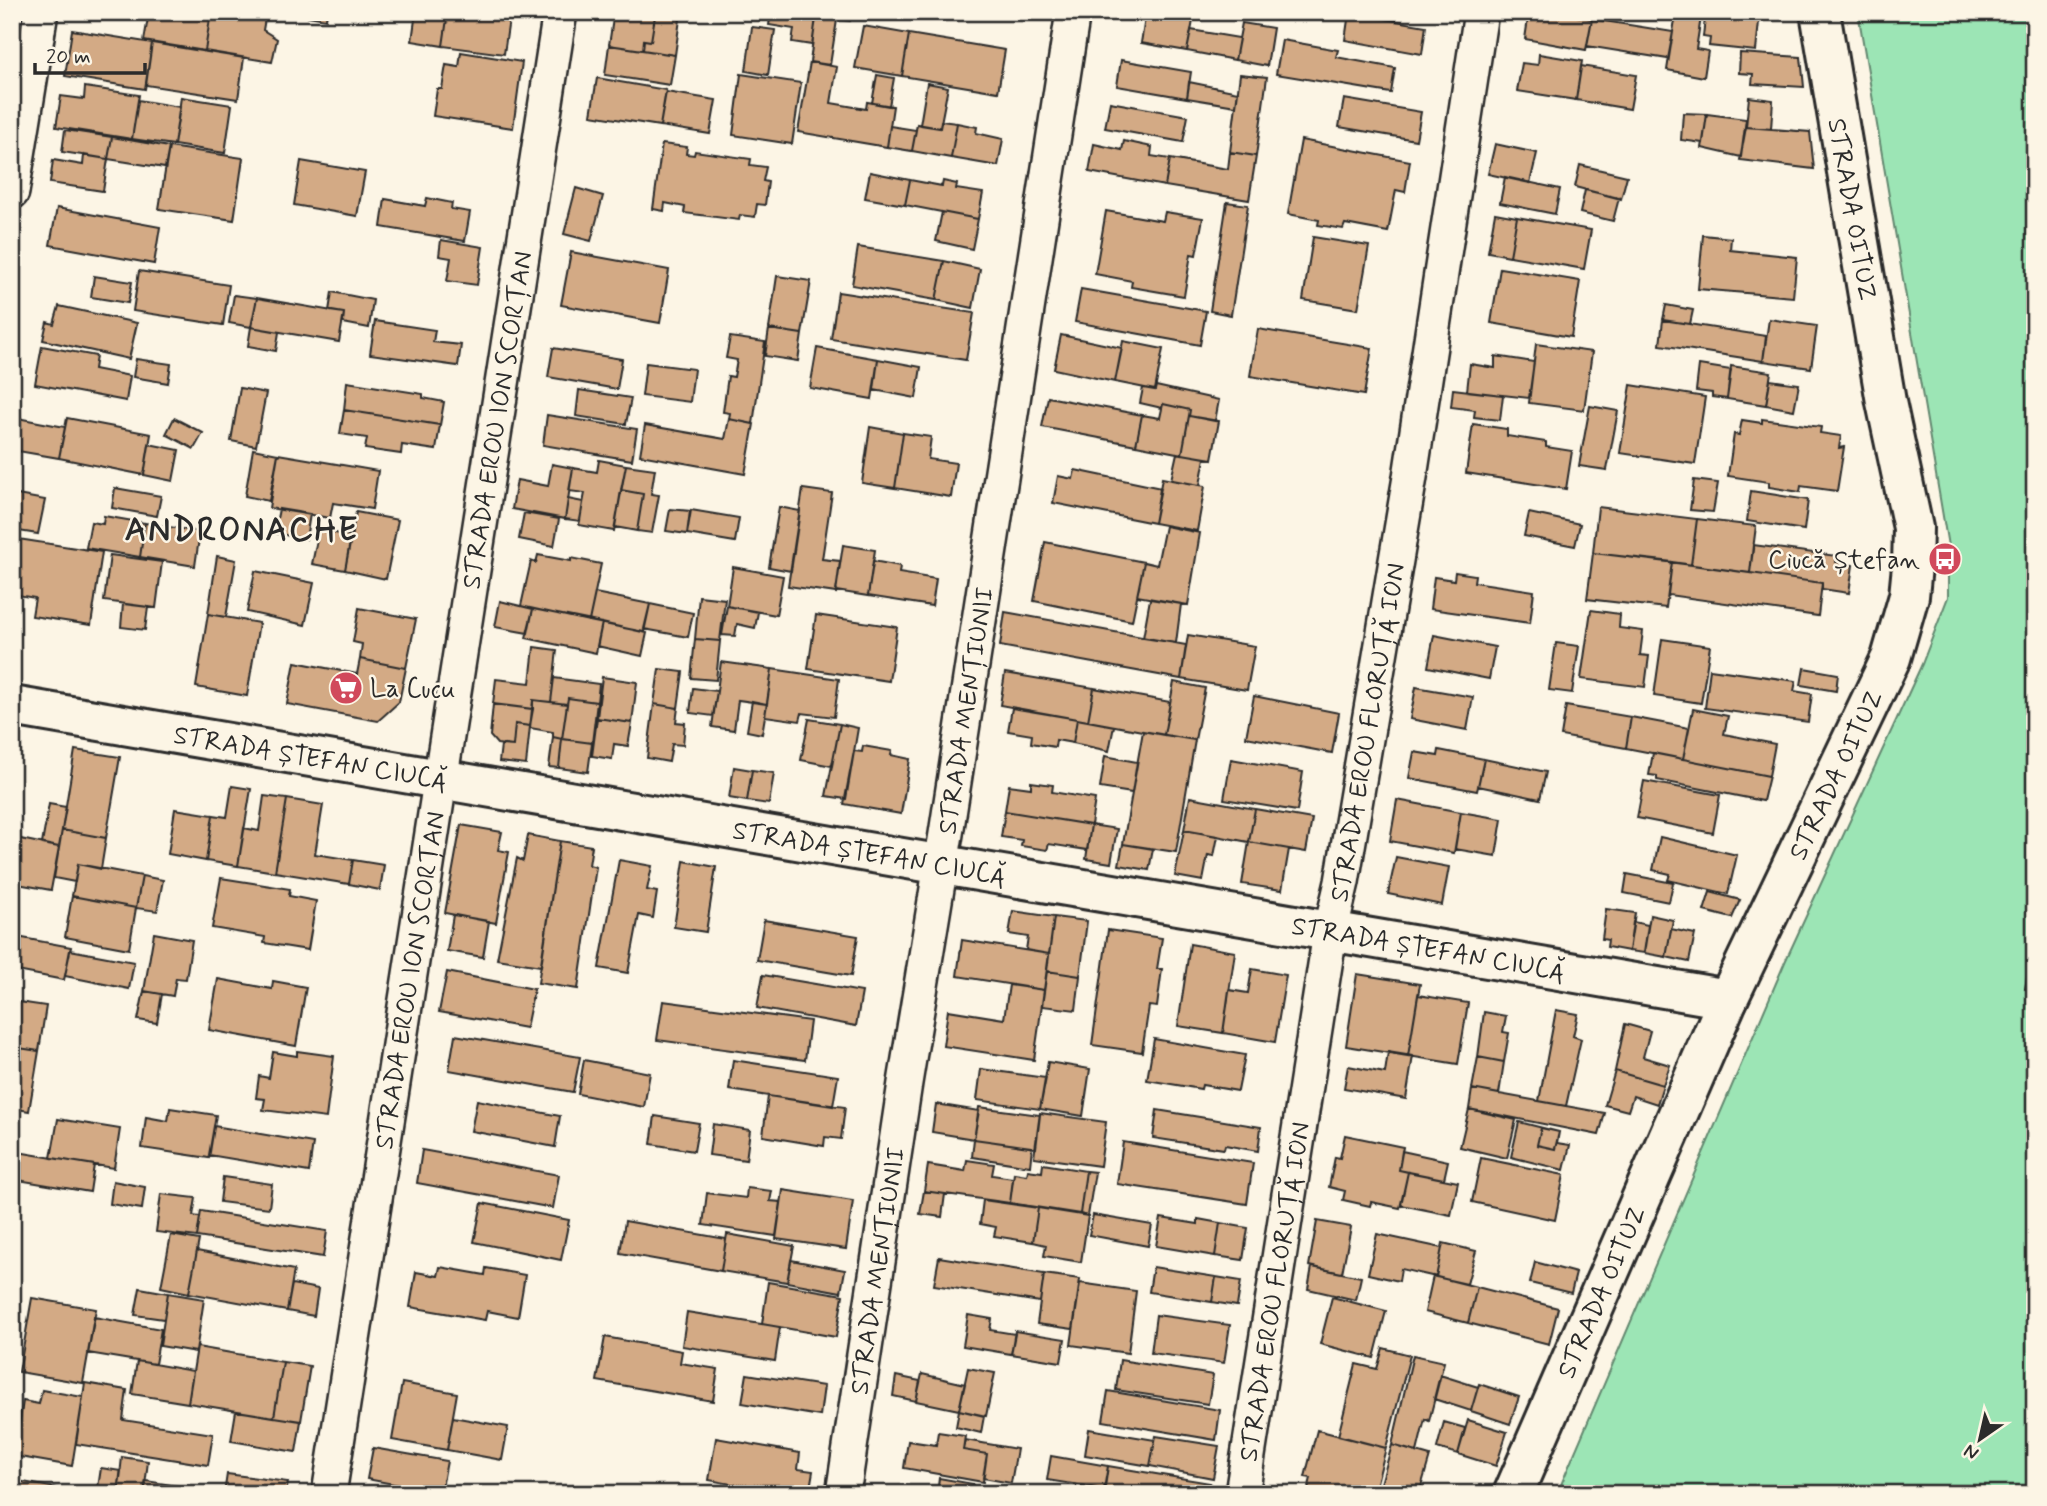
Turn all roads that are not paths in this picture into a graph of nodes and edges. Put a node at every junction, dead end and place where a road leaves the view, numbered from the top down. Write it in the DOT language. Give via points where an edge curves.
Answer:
graph roads {
  1 [pos="41,12"];
  2 [pos="560,12"];
  3 [pos="1073,12"];
  4 [pos="1481,12"];
  5 [pos="1820,12"];
  6 [pos="12,192"];
  7 [pos="12,706"];
  8 [pos="440,779"];
  9 [pos="941,865"];
  10 [pos="1330,933"];
  11 [pos="1728,999"];
  12 [pos="328,1494"];
  13 [pos="843,1494"];
  14 [pos="1242,1494"];
  15 [pos="1513,1494"];
  1 -- 6 [label="street"];
  2 -- 8 [label="street, STRADA EROU ION SCORȚAN"];
  3 -- 9 [label="street, STRADA MENȚIUNII"];
  4 -- 10 [label="street, STRADA EROU FLORUȚĂ ION" via="1410,477"];
  5 -- 11 [label="street, STRADA OITUZ" via="1886,402 1913,528 1912,566 1891,658"];
  7 -- 8 [label="street, STRADA ȘTEFAN CIUCĂ"];
  8 -- 9 [label="street, STRADA ȘTEFAN CIUCĂ"];
  8 -- 12 [label="street, STRADA EROU ION SCORȚAN"];
  9 -- 10 [label="street, STRADA ȘTEFAN CIUCĂ"];
  9 -- 13 [label="street, STRADA MENȚIUNII"];
  10 -- 11 [label="street, STRADA ȘTEFAN CIUCĂ"];
  10 -- 14 [label="street, STRADA EROU FLORUȚĂ ION"];
  11 -- 15 [label="street, STRADA OITUZ"];
}
